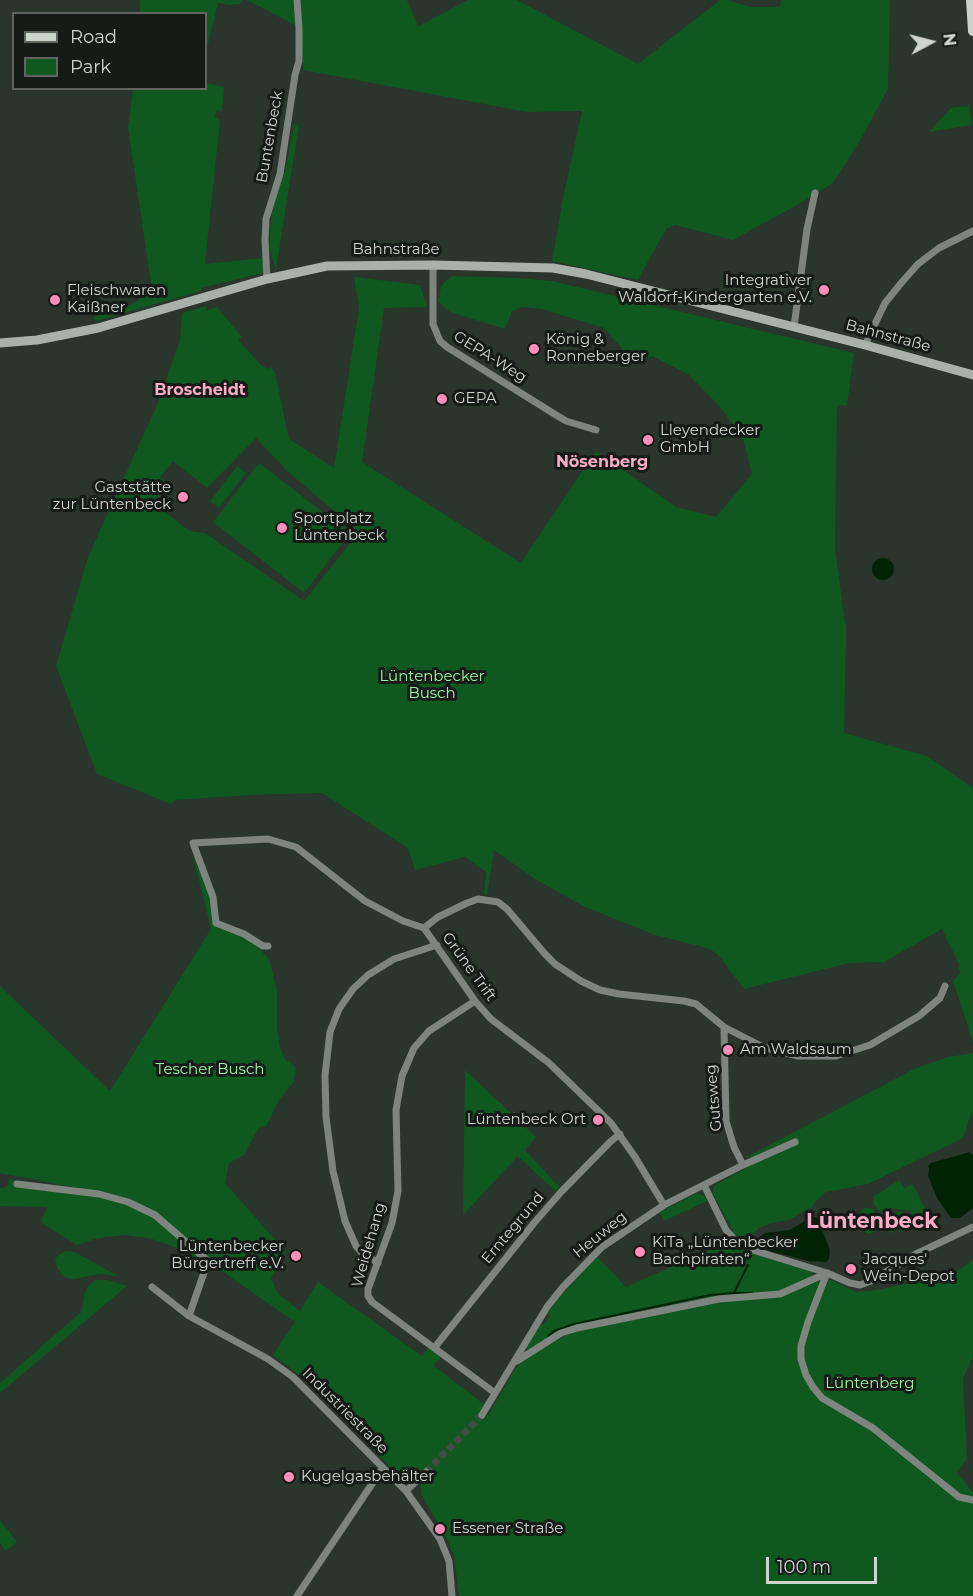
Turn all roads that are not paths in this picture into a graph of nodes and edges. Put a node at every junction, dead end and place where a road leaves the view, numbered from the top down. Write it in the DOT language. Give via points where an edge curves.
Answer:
graph roads {
  1 [pos="297,0"];
  2 [pos="971,0"];
  3 [pos="973,31"];
  4 [pos="815,193"];
  5 [pos="973,231"];
  6 [pos="433,265"];
  7 [pos="267,279"];
  8 [pos="794,327"];
  9 [pos="0,343"];
  10 [pos="865,345"];
  11 [pos="973,375"];
  12 [pos="596,430"];
  13 [pos="424,928"];
  14 [pos="437,945"];
  15 [pos="268,946"];
  16 [pos="945,986"];
  17 [pos="474,1001"];
  18 [pos="724,1027"];
  19 [pos="620,1134"];
  20 [pos="795,1142"];
  21 [pos="743,1165"];
  22 [pos="17,1184"];
  23 [pos="704,1185"];
  24 [pos="664,1205"];
  25 [pos="973,1227"];
  26 [pos="378,1263"];
  27 [pos="827,1273"];
  28 [pos="152,1287"];
  29 [pos="189,1316"];
  30 [pos="435,1347"];
  31 [pos="515,1362"];
  32 [pos="495,1393"];
  33 [pos="482,1415"];
  34 [pos="382,1469"];
  35 [pos="426,1472"];
  36 [pos="406,1491"];
  37 [pos="973,1500"];
  38 [pos="297,1596"];
  39 [pos="452,1596"];
  1 -- 7 [label="street, Buntenbeck" via="299,61 280,174 266,219"];
  2 -- 3 [label="main road"];
  4 -- 8 [label="street"];
  5 -- 10 [label="street" via="918,264 885,303"];
  6 -- 7 [label="main road, Bahnstraße" via="327,266"];
  6 -- 8 [label="main road, Bahnstraße" via="553,268"];
  6 -- 12 [label="street, GEPA-Weg" via="433,324 440,341 566,421"];
  7 -- 9 [label="main road, Bahnstraße" via="98,328"];
  8 -- 10 [label="main road, Bahnstraße"];
  10 -- 11 [label="main road, Bahnstraße"];
  13 -- 14 [label="street, Grüne Trift"];
  13 -- 15 [label="street, Grüne Trift" via="364,901 296,847 268,839 193,843 213,897 216,923"];
  13 -- 18 [label="street" via="438,917 478,899 498,902 544,954 581,981 619,994 696,1004"];
  14 -- 17 [label="street, Grüne Trift"];
  14 -- 26 [label="street" via="394,960 368,975 339,1009 330,1032 325,1075 333,1171 345,1221 356,1246"];
  16 -- 18 [label="street" via="940,998 919,1016 870,1045 836,1056 782,1054"];
  17 -- 19 [label="street, Grüne Trift" via="573,1084"];
  17 -- 26 [label="street, Weidehang" via="429,1031 414,1048 402,1076 396,1110 398,1191"];
  18 -- 21 [label="street, Gutsweg" via="726,1121"];
  19 -- 24 [label="street, Grüne Trift"];
  19 -- 30 [label="street, Erntegrund" via="534,1222"];
  20 -- 21 [label="street, Heuweg"];
  21 -- 23 [label="street, Heuweg"];
  22 -- 29 [label="street" via="99,1194 155,1215 208,1261"];
  23 -- 24 [label="street, Heuweg"];
  23 -- 27 [label="street" via="726,1230 738,1243"];
  24 -- 31 [label="street, Heuweg" via="585,1263 547,1307"];
  25 -- 27 [label="street" via="864,1284 850,1283"];
  26 -- 30 [label="street, Weidehang" via="368,1289 372,1302"];
  27 -- 31 [label="street" via="780,1294 719,1299 577,1328 561,1333"];
  27 -- 37 [label="street" via="801,1346 801,1359 813,1387 822,1398 873,1428 959,1497"];
  28 -- 29 [label="street, Industriestraße"];
  29 -- 34 [label="street, Industriestraße" via="293,1377"];
  30 -- 32 [label="street, Weidehang"];
  31 -- 32 [label="street, Heuweg"];
  32 -- 33 [label="street, Heuweg"];
  34 -- 36 [label="street, Industriestraße"];
  34 -- 38 [label="street"];
  35 -- 36 [label="street"];
  36 -- 39 [label="street, Industriestraße" via="440,1539 449,1561"];
}
